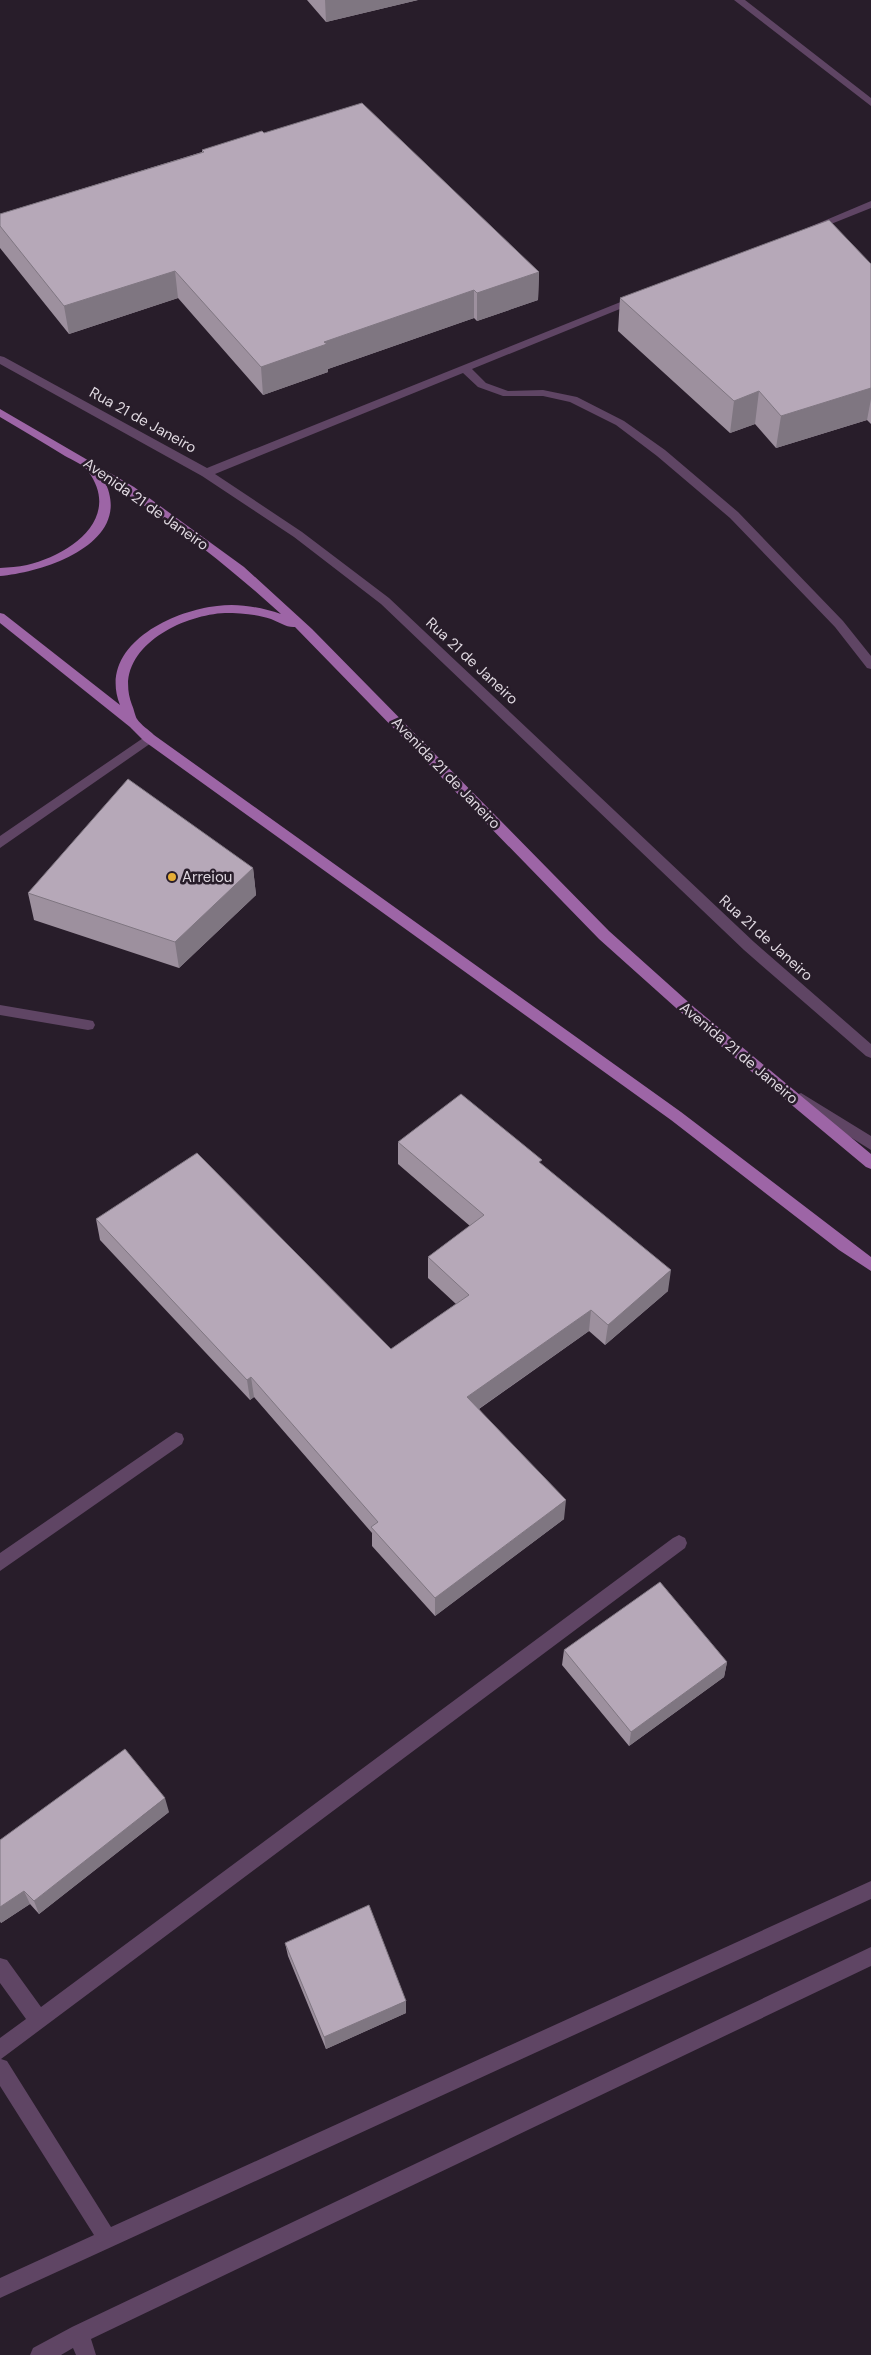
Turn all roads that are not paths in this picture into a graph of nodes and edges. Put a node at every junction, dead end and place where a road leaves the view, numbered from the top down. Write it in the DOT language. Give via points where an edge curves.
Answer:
graph roads {
  1 [pos="739,0"];
  2 [pos="871,103"];
  3 [pos="871,204"];
  4 [pos="797,234"];
  5 [pos="649,294"];
  6 [pos="0,359"];
  7 [pos="465,368"];
  8 [pos="0,412"];
  9 [pos="90,464"];
  10 [pos="206,473"];
  11 [pos="0,572"];
  12 [pos="0,617"];
  13 [pos="308,632"];
  14 [pos="871,665"];
  15 [pos="135,724"];
  16 [pos="149,738"];
  17 [pos="0,843"];
  18 [pos="0,1010"];
  19 [pos="88,1025"];
  20 [pos="871,1052"];
  21 [pos="766,1077"];
  22 [pos="871,1144"];
  23 [pos="871,1163"];
  24 [pos="844,1246"];
  25 [pos="871,1265"];
  26 [pos="871,1270"];
  27 [pos="176,1439"];
  28 [pos="679,1542"];
  29 [pos="0,1563"];
  30 [pos="871,1890"];
  31 [pos="871,1956"];
  32 [pos="0,1967"];
  33 [pos="39,2020"];
  34 [pos="0,2050"];
  35 [pos="0,2068"];
  36 [pos="107,2238"];
  37 [pos="0,2288"];
  38 [pos="79,2334"];
  39 [pos="40,2355"];
  40 [pos="86,2355"];
  1 -- 2 [label="street"];
  3 -- 4 [label="street"];
  5 -- 7 [label="street"];
  6 -- 10 [label="street, Rua 21 de Janeiro"];
  7 -- 10 [label="street"];
  7 -- 14 [label="street" via="482,385 507,394 543,394 573,399 620,423 661,452 734,515 839,624"];
  8 -- 9 [label="main road, Avenida 21 de Janeiro"];
  9 -- 11 [label="main road" via="101,484 106,504 100,524 84,543 60,558 30,568"];
  9 -- 13 [label="main road, Avenida 21 de Janeiro" via="240,570"];
  10 -- 20 [label="street, Rua 21 de Janeiro" via="284,524 385,602 749,946"];
  12 -- 15 [label="main road"];
  13 -- 15 [label="main road" via="284,619 252,610 216,610 182,618 152,632 131,653 120,677 122,702"];
  13 -- 21 [label="main road, Avenida 21 de Janeiro" via="604,935"];
  15 -- 16 [label="main road"];
  16 -- 17 [label="street"];
  16 -- 24 [label="main road" via="676,1116"];
  18 -- 19 [label="street"];
  21 -- 22 [label="street"];
  21 -- 23 [label="main road, Avenida 21 de Janeiro"];
  24 -- 25 [label="main road"];
  24 -- 26 [label="street"];
  27 -- 29 [label="street"];
  28 -- 33 [label="street"];
  30 -- 36 [label="street"];
  31 -- 38 [label="street"];
  32 -- 33 [label="street"];
  33 -- 34 [label="street"];
  35 -- 36 [label="street"];
  36 -- 37 [label="street"];
  38 -- 39 [label="street"];
  38 -- 40 [label="street"];
}
